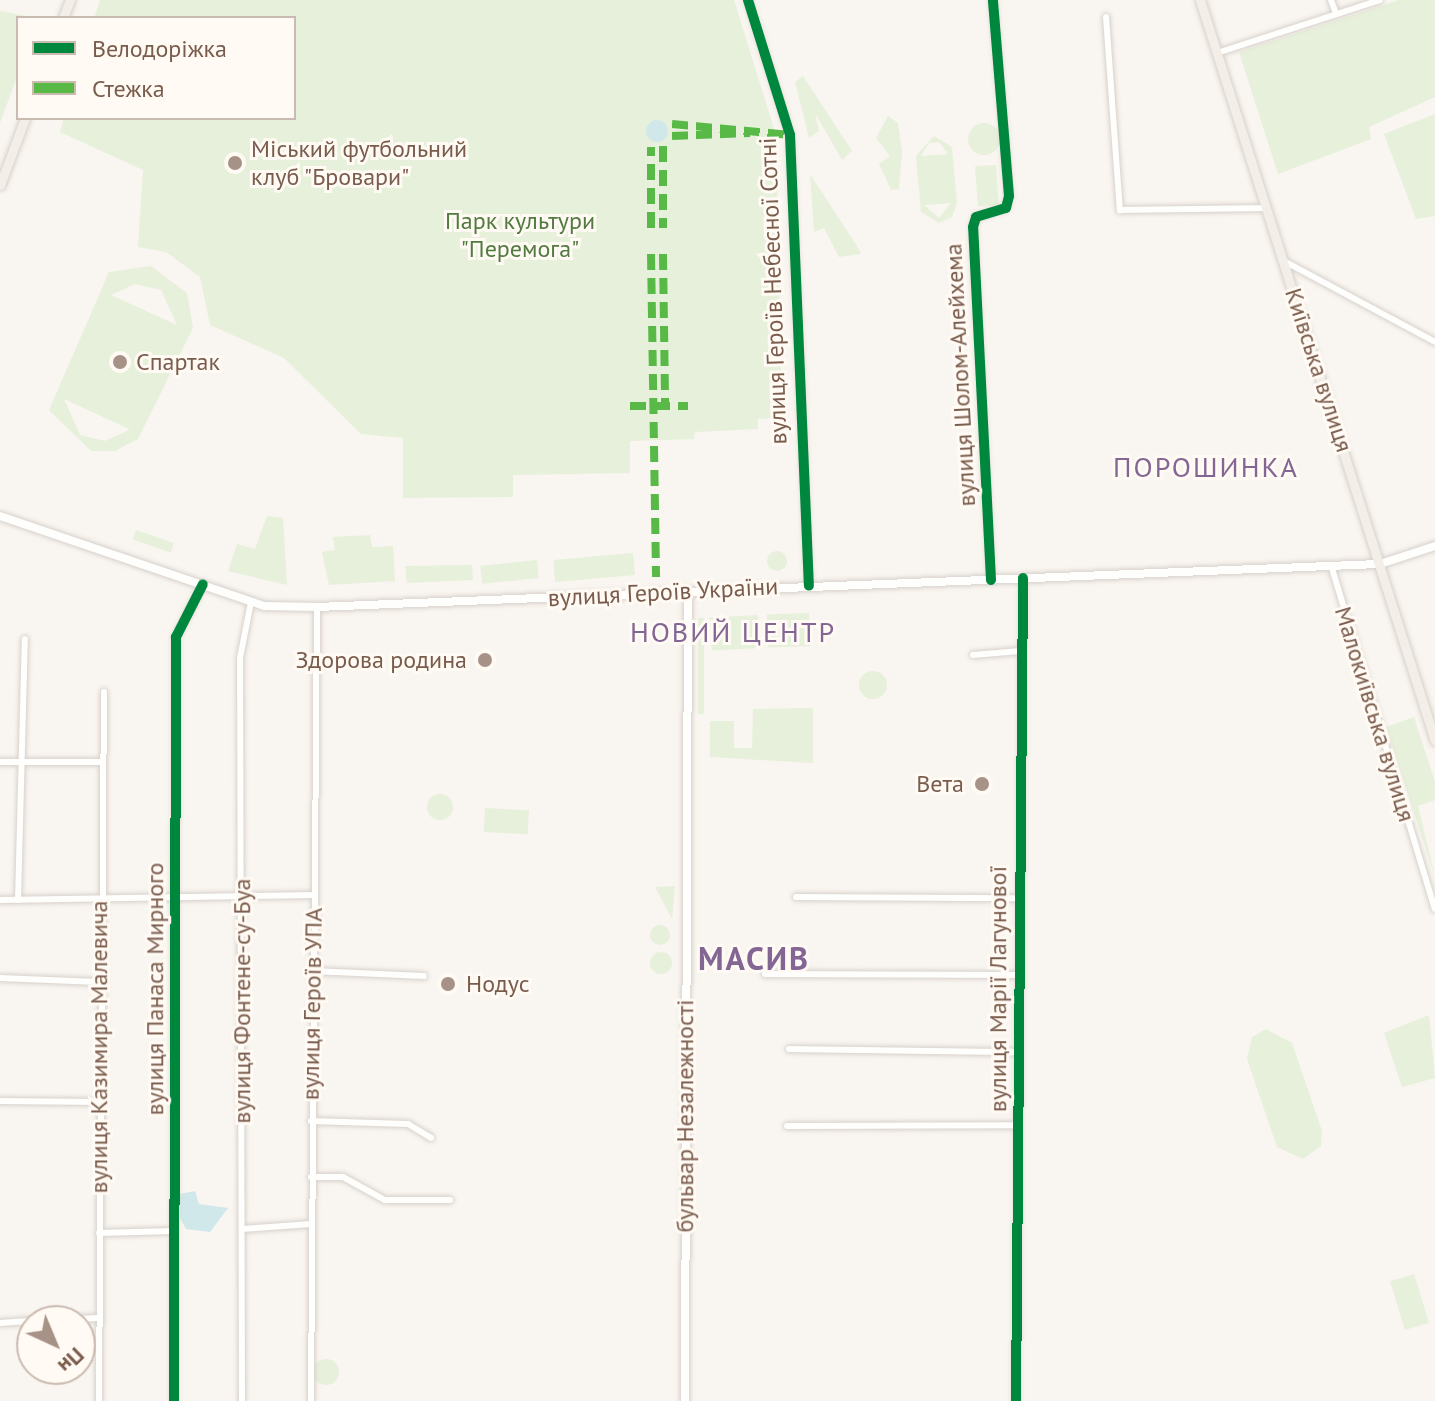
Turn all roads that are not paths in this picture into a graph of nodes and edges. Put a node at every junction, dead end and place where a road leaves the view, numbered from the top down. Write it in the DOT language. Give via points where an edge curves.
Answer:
graph roads {
  1 [pos="748,0"];
  2 [pos="993,0"];
  3 [pos="1200,0"];
  4 [pos="1331,0"];
  5 [pos="1380,0"];
  6 [pos="1336,14"];
  7 [pos="1106,17"];
  8 [pos="1217,53"];
  9 [pos="24,120"];
  10 [pos="0,185"];
  11 [pos="1267,208"];
  12 [pos="1284,261"];
  13 [pos="1435,342"];
  14 [pos="3,515"];
  15 [pos="1435,546"];
  16 [pos="1380,564"];
  17 [pos="1331,565"];
  18 [pos="1023,578"];
  19 [pos="991,580"];
  20 [pos="203,584"];
  21 [pos="809,586"];
  22 [pos="688,592"];
  23 [pos="251,602"];
  24 [pos="317,607"];
  25 [pos="25,639"];
  26 [pos="1020,651"];
  27 [pos="973,655"];
  28 [pos="104,692"];
  29 [pos="1435,741"];
  30 [pos="0,762"];
  31 [pos="19,762"];
  32 [pos="100,762"];
  33 [pos="176,895"];
  34 [pos="242,895"];
  35 [pos="314,895"];
  36 [pos="796,897"];
  37 [pos="1016,898"];
  38 [pos="0,900"];
  39 [pos="18,900"];
  40 [pos="98,900"];
  41 [pos="1435,909"];
  42 [pos="312,971"];
  43 [pos="765,974"];
  44 [pos="1019,975"];
  45 [pos="424,976"];
  46 [pos="0,978"];
  47 [pos="98,982"];
  48 [pos="789,1049"];
  49 [pos="1018,1052"];
  50 [pos="0,1101"];
  51 [pos="99,1102"];
  52 [pos="311,1121"];
  53 [pos="1018,1125"];
  54 [pos="787,1126"];
  55 [pos="431,1138"];
  56 [pos="311,1177"];
  57 [pos="450,1200"];
  58 [pos="311,1224"];
  59 [pos="242,1229"];
  60 [pos="173,1231"];
  61 [pos="99,1233"];
  62 [pos="98,1318"];
  63 [pos="99,1401"];
  64 [pos="174,1401"];
  65 [pos="242,1401"];
  66 [pos="311,1401"];
  67 [pos="685,1401"];
  68 [pos="1016,1401"];
  1 -- 21 [label="street, вулиця Героїв Небесної Сотні" via="790,135"];
  2 -- 19 [label="street, вулиця Шолом-Алейхема" via="1009,196 1006,208 976,217 973,227"];
  3 -- 8 [label="main road, Київська вулиця"];
  4 -- 6 [label="street"];
  5 -- 6 [label="street"];
  6 -- 8 [label="street"];
  7 -- 11 [label="street" via="1120,210"];
  8 -- 11 [label="main road, Київська вулиця"];
  9 -- 10 [label="main road"];
  11 -- 12 [label="main road, Київська вулиця"];
  12 -- 13 [label="street"];
  12 -- 16 [label="main road, Київська вулиця"];
  14 -- 20 [label="main road, вулиця Героїв України"];
  15 -- 16 [label="main road, вулиця Героїв України"];
  16 -- 17 [label="main road, вулиця Героїв України"];
  16 -- 29 [label="main road, Київська вулиця"];
  17 -- 18 [label="main road, вулиця Героїв України"];
  17 -- 41 [label="street, Малокиївська вулиця"];
  18 -- 19 [label="main road, вулиця Героїв України"];
  18 -- 26 [label="street, вулиця Марії Лагунової"];
  19 -- 21 [label="main road, вулиця Героїв України"];
  20 -- 23 [label="main road, вулиця Героїв України"];
  20 -- 33 [label="street, вулиця Панаса Мирного" via="176,637"];
  21 -- 22 [label="main road, вулиця Героїв України"];
  22 -- 24 [label="main road, вулиця Героїв України"];
  22 -- 67 [label="main road, бульвар Незалежності"];
  23 -- 24 [label="main road, вулиця Героїв України"];
  23 -- 34 [label="street, вулиця Фонтене-су-Буа" via="240,658"];
  24 -- 35 [label="street, вулиця Героїв УПА"];
  25 -- 31 [label="street"];
  26 -- 27 [label="street"];
  26 -- 37 [label="street, вулиця Марії Лагунової"];
  28 -- 32 [label="street, вулиця Казимира Малевича"];
  30 -- 31 [label="street"];
  31 -- 32 [label="street"];
  31 -- 39 [label="street"];
  32 -- 40 [label="street, вулиця Казимира Малевича"];
  33 -- 34 [label="street"];
  33 -- 40 [label="street"];
  33 -- 60 [label="street, вулиця Панаса Мирного"];
  34 -- 35 [label="street"];
  34 -- 59 [label="street, вулиця Фонтене-су-Буа"];
  35 -- 42 [label="street, вулиця Героїв УПА"];
  36 -- 37 [label="street"];
  37 -- 44 [label="street, вулиця Марії Лагунової"];
  38 -- 39 [label="street"];
  39 -- 40 [label="street"];
  40 -- 47 [label="street, вулиця Казимира Малевича"];
  42 -- 45 [label="street"];
  42 -- 52 [label="street, вулиця Героїв УПА"];
  43 -- 44 [label="street"];
  44 -- 49 [label="street, вулиця Марії Лагунової"];
  46 -- 47 [label="street"];
  47 -- 51 [label="street, вулиця Казимира Малевича"];
  48 -- 49 [label="street"];
  49 -- 53 [label="street, вулиця Марії Лагунової"];
  50 -- 51 [label="street"];
  51 -- 61 [label="street, вулиця Казимира Малевича"];
  52 -- 55 [label="street" via="408,1124"];
  52 -- 56 [label="street, вулиця Героїв УПА"];
  53 -- 54 [label="street"];
  53 -- 68 [label="street, вулиця Марії Лагунової"];
  56 -- 57 [label="street" via="343,1177 385,1200"];
  56 -- 58 [label="street, вулиця Героїв УПА"];
  58 -- 59 [label="street"];
  58 -- 66 [label="street, вулиця Героїв УПА"];
  59 -- 65 [label="street, вулиця Фонтене-су-Буа"];
  60 -- 61 [label="street"];
  60 -- 64 [label="street, вулиця Панаса Мирного"];
  61 -- 62 [label="street, вулиця Казимира Малевича"];
  62 -- 63 [label="street, вулиця Казимира Малевича"];
}
